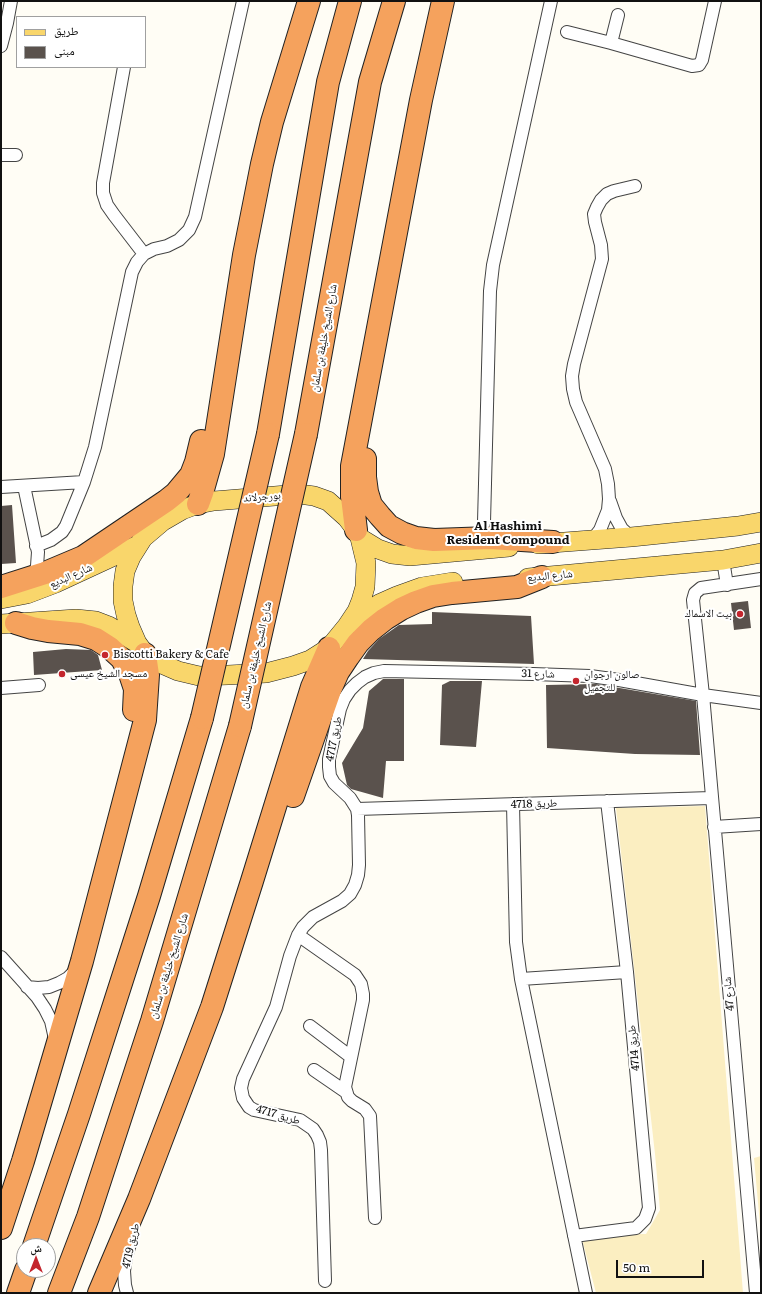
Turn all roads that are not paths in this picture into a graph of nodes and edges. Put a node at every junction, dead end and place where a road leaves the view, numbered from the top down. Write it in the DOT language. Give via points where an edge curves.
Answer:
graph roads {
  1 [pos="11,1"];
  2 [pos="243,1"];
  3 [pos="309,1"];
  4 [pos="350,1"];
  5 [pos="394,1"];
  6 [pos="443,1"];
  7 [pos="551,1"];
  8 [pos="715,1"];
  9 [pos="618,15"];
  10 [pos="567,32"];
  11 [pos="612,43"];
  12 [pos="1,46"];
  13 [pos="124,68"];
  14 [pos="1,155"];
  15 [pos="16,156"];
  16 [pos="635,186"];
  17 [pos="144,254"];
  18 [pos="225,369"];
  19 [pos="370,371"];
  20 [pos="84,482"];
  21 [pos="24,486"];
  22 [pos="1,487"];
  23 [pos="609,500"];
  24 [pos="198,504"];
  25 [pos="761,522"];
  26 [pos="484,533"];
  27 [pos="358,534"];
  28 [pos="631,537"];
  29 [pos="593,539"];
  30 [pos="553,542"];
  31 [pos="138,545"];
  32 [pos="37,549"];
  33 [pos="761,553"];
  34 [pos="723,560"];
  35 [pos="63,566"];
  36 [pos="542,577"];
  37 [pos="33,578"];
  38 [pos="761,579"];
  39 [pos="727,585"];
  40 [pos="1,587"];
  41 [pos="1,599"];
  42 [pos="8,623"];
  43 [pos="347,626"];
  44 [pos="328,648"];
  45 [pos="141,649"];
  46 [pos="384,671"];
  47 [pos="38,685"];
  48 [pos="1,688"];
  49 [pos="703,695"];
  50 [pos="761,703"];
  51 [pos="128,784"];
  52 [pos="711,798"];
  53 [pos="607,801"];
  54 [pos="513,804"];
  55 [pos="357,809"];
  56 [pos="761,824"];
  57 [pos="714,827"];
  58 [pos="252,881"];
  59 [pos="298,935"];
  60 [pos="1,958"];
  61 [pos="82,961"];
  62 [pos="627,972"];
  63 [pos="521,980"];
  64 [pos="27,987"];
  65 [pos="310,1026"];
  66 [pos="56,1048"];
  67 [pos="351,1057"];
  68 [pos="314,1070"];
  69 [pos="346,1092"];
  70 [pos="139,1199"];
  71 [pos="375,1218"];
  72 [pos="1,1228"];
  73 [pos="574,1236"];
  74 [pos="37,1238"];
  75 [pos="23,1278"];
  76 [pos="325,1281"];
  77 [pos="18,1293"];
  78 [pos="60,1293"];
  79 [pos="99,1293"];
  80 [pos="127,1293"];
  81 [pos="586,1293"];
  82 [pos="756,1293"];
  1 -- 12 [label="street"];
  2 -- 17 [label="street" via="195,217 189,230 179,240"];
  3 -- 18 [label="highway" via="262,164"];
  4 -- 74 [label="highway, bridge" via="328,82 268,434 202,718 149,896"];
  5 -- 78 [label="highway, شارع الشيخ خليفة بن سلمان, bridge" via="370,82 306,434 240,726 152,1021 88,1217"];
  6 -- 19 [label="highway" via="421,100"];
  7 -- 26 [label="street" via="493,265 490,292"];
  8 -- 11 [label="street" via="702,60 698,65 692,66"];
  9 -- 11 [label="street"];
  10 -- 11 [label="street"];
  13 -- 17 [label="street" via="103,193 107,205"];
  14 -- 15 [label="street"];
  16 -- 23 [label="street" via="607,194 594,214 602,259 572,376 576,402 605,469"];
  17 -- 20 [label="street" via="132,272 95,447"];
  18 -- 24 [label="highway" via="212,454"];
  18 -- 35 [label="highway" via="209,398 191,475 166,501 83,557"];
  19 -- 26 [label="highway" via="373,385 365,477 371,504 390,526 402,534 416,538 434,540"];
  19 -- 27 [label="highway" via="352,466 352,497"];
  20 -- 21 [label="street"];
  20 -- 32 [label="street" via="62,532"];
  21 -- 22 [label="street"];
  21 -- 32 [label="street"];
  23 -- 28 [label="street" via="622,529"];
  23 -- 29 [label="street" via="605,520"];
  24 -- 27 [label="main road, بورجرلاند" via="299,494 314,496 328,501 338,509"];
  24 -- 31 [label="main road, بورجرلاند" via="163,521"];
  25 -- 28 [label="main road"];
  26 -- 30 [label="highway"];
  27 -- 30 [label="main road" via="378,549 410,556"];
  27 -- 43 [label="main road, بورجرلاند" via="366,563 365,588"];
  28 -- 29 [label="main road"];
  29 -- 30 [label="main road"];
  31 -- 41 [label="main road, شارع البديع" via="56,583 27,594"];
  31 -- 45 [label="main road, بورجرلاند" via="125,571 123,601 126,615"];
  32 -- 35 [label="street" via="49,561"];
  32 -- 37 [label="street" via="37,566"];
  33 -- 34 [label="main road, شارع البديع"];
  34 -- 36 [label="main road, شارع البديع"];
  34 -- 39 [label="street"];
  35 -- 37 [label="highway"];
  36 -- 43 [label="main road, شارع البديع" via="448,582 422,587 380,604"];
  36 -- 58 [label="highway" via="517,586 452,592 416,602 385,619 358,643 330,690 278,838 266,863"];
  37 -- 40 [label="highway"];
  38 -- 39 [label="street, شارع 47"];
  39 -- 49 [label="street, شارع 47" via="701,588 694,597"];
  42 -- 45 [label="main road" via="76,619 96,621 110,626"];
  42 -- 51 [label="highway" via="80,634 96,639 122,659 135,689 128,752"];
  43 -- 44 [label="main road, بورجرلاند"];
  44 -- 45 [label="main road, بورجرلاند" via="310,660 266,673 199,676 162,664"];
  44 -- 58 [label="highway" via="312,687"];
  45 -- 51 [label="highway" via="148,676 146,707"];
  46 -- 49 [label="street, شارع 31" via="590,676"];
  46 -- 55 [label="street, طريق 4717" via="361,680 344,699 329,759 330,776"];
  47 -- 48 [label="street"];
  49 -- 50 [label="street, شارع 31"];
  49 -- 52 [label="street, شارع 47"];
  51 -- 61 [label="highway"];
  52 -- 53 [label="street, طريق 4718"];
  52 -- 57 [label="street, شارع 47"];
  53 -- 54 [label="street, طريق 4718"];
  53 -- 62 [label="street, طريق 4714"];
  54 -- 55 [label="street, طريق 4718"];
  54 -- 63 [label="street" via="516,942"];
  55 -- 59 [label="street, طريق 4717" via="359,865 355,885 342,901 313,917"];
  56 -- 57 [label="street"];
  57 -- 82 [label="street, شارع 47"];
  58 -- 70 [label="highway" via="212,1007"];
  59 -- 67 [label="street" via="356,975 361,984 363,1000"];
  59 -- 76 [label="street, طريق 4717" via="276,1007 241,1088 243,1098 254,1110 300,1120 317,1135 321,1150"];
  60 -- 64 [label="street"];
  61 -- 64 [label="street" via="68,978 59,983 48,987"];
  61 -- 66 [label="highway"];
  62 -- 63 [label="street"];
  62 -- 73 [label="street, طريق 4714" via="649,1208 645,1219 636,1228"];
  63 -- 73 [label="street"];
  64 -- 66 [label="street" via="37,997 51,1021"];
  65 -- 67 [label="street"];
  66 -- 72 [label="highway"];
  67 -- 69 [label="street" via="345,1082"];
  68 -- 69 [label="street"];
  69 -- 71 [label="street" via="352,1101 366,1109 370,1116"];
  70 -- 79 [label="highway"];
  70 -- 80 [label="street, طريق 4719" via="137,1219 124,1271"];
  73 -- 81 [label="street"];
  75 -- 77 [label="highway"];
}
